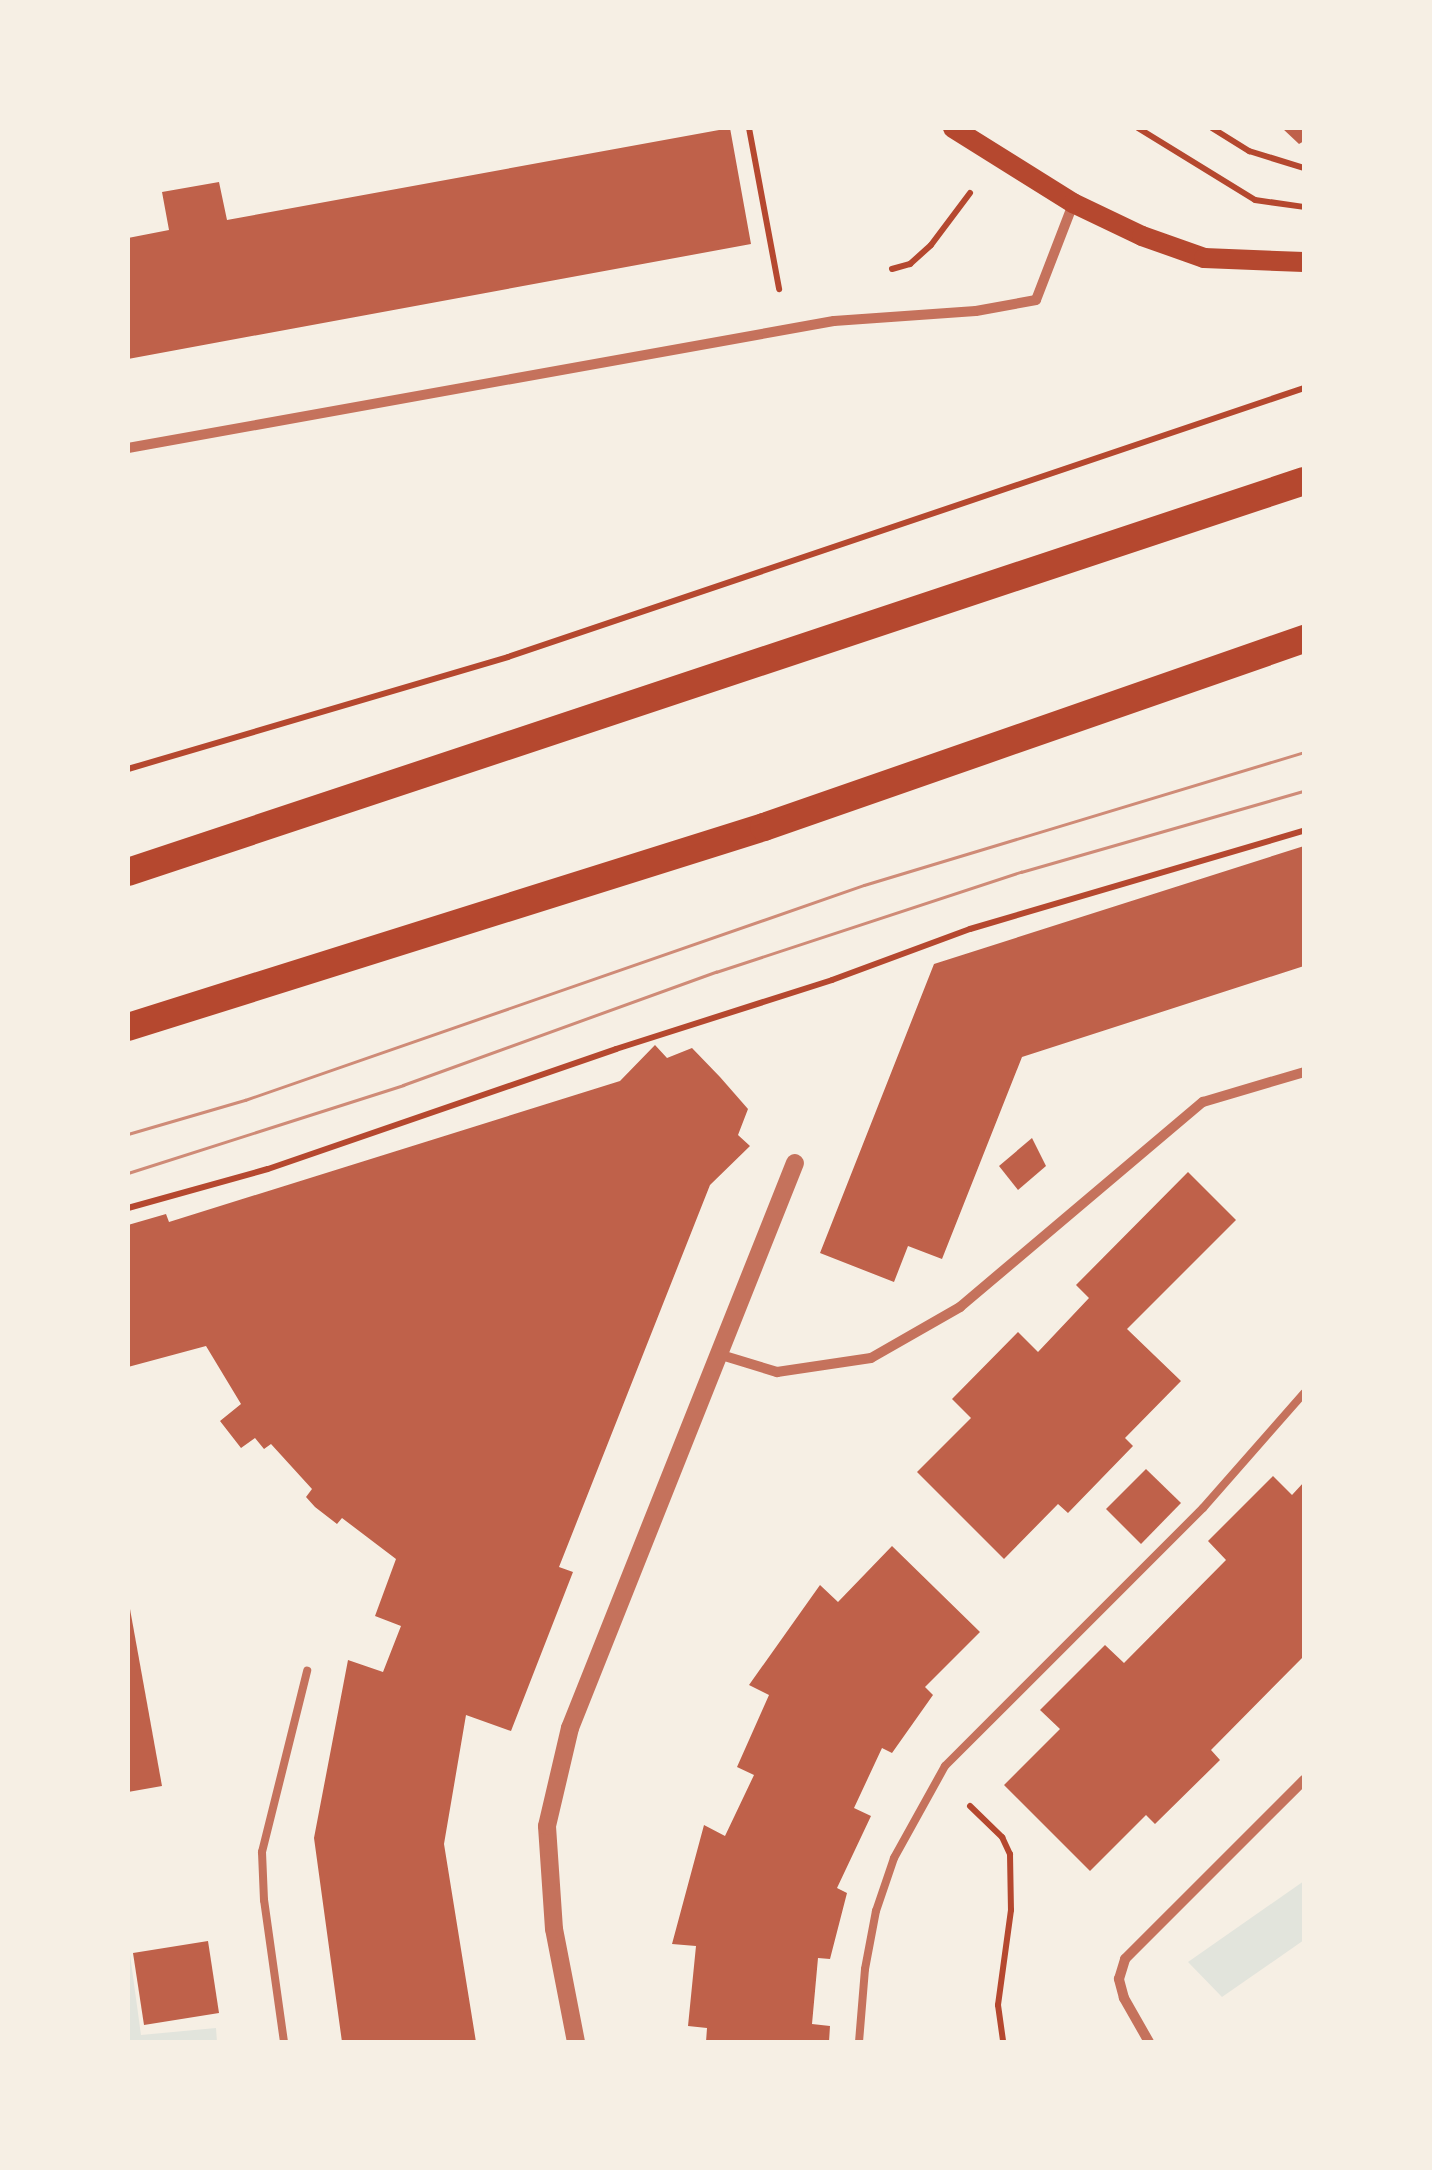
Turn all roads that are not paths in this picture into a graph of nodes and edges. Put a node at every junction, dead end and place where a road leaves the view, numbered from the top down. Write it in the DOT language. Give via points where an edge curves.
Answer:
graph roads {
  1 [pos="952,128"];
  2 [pos="1073,203"];
  3 [pos="1304,262"];
  4 [pos="128,448"];
  5 [pos="1304,481"];
  6 [pos="1298,646"];
  7 [pos="128,872"];
  8 [pos="128,1026"];
  9 [pos="1304,1072"];
  10 [pos="795,1163"];
  11 [pos="718,1354"];
  12 [pos="1304,1393"];
  13 [pos="307,1671"];
  14 [pos="1304,1780"];
  15 [pos="284,2042"];
  16 [pos="576,2042"];
  17 [pos="860,2042"];
  18 [pos="1149,2042"];
  1 -- 2 [label="main road"];
  2 -- 3 [label="main road" via="1204,258"];
  2 -- 4 [label="street" via="1036,300 976,312 834,321"];
  5 -- 7 [label="highway"];
  6 -- 8 [label="highway" via="764,826"];
  9 -- 11 [label="street" via="1203,1102 960,1307 871,1358 777,1372"];
  10 -- 11 [label="street"];
  11 -- 16 [label="street" via="570,1728 547,1826 554,1929"];
  12 -- 17 [label="lane" via="1203,1508 937,1780 894,1858 876,1911"];
  13 -- 15 [label="lane" via="262,1852"];
  14 -- 18 [label="street" via="1125,1959 1119,1979 1124,1998"];
}
